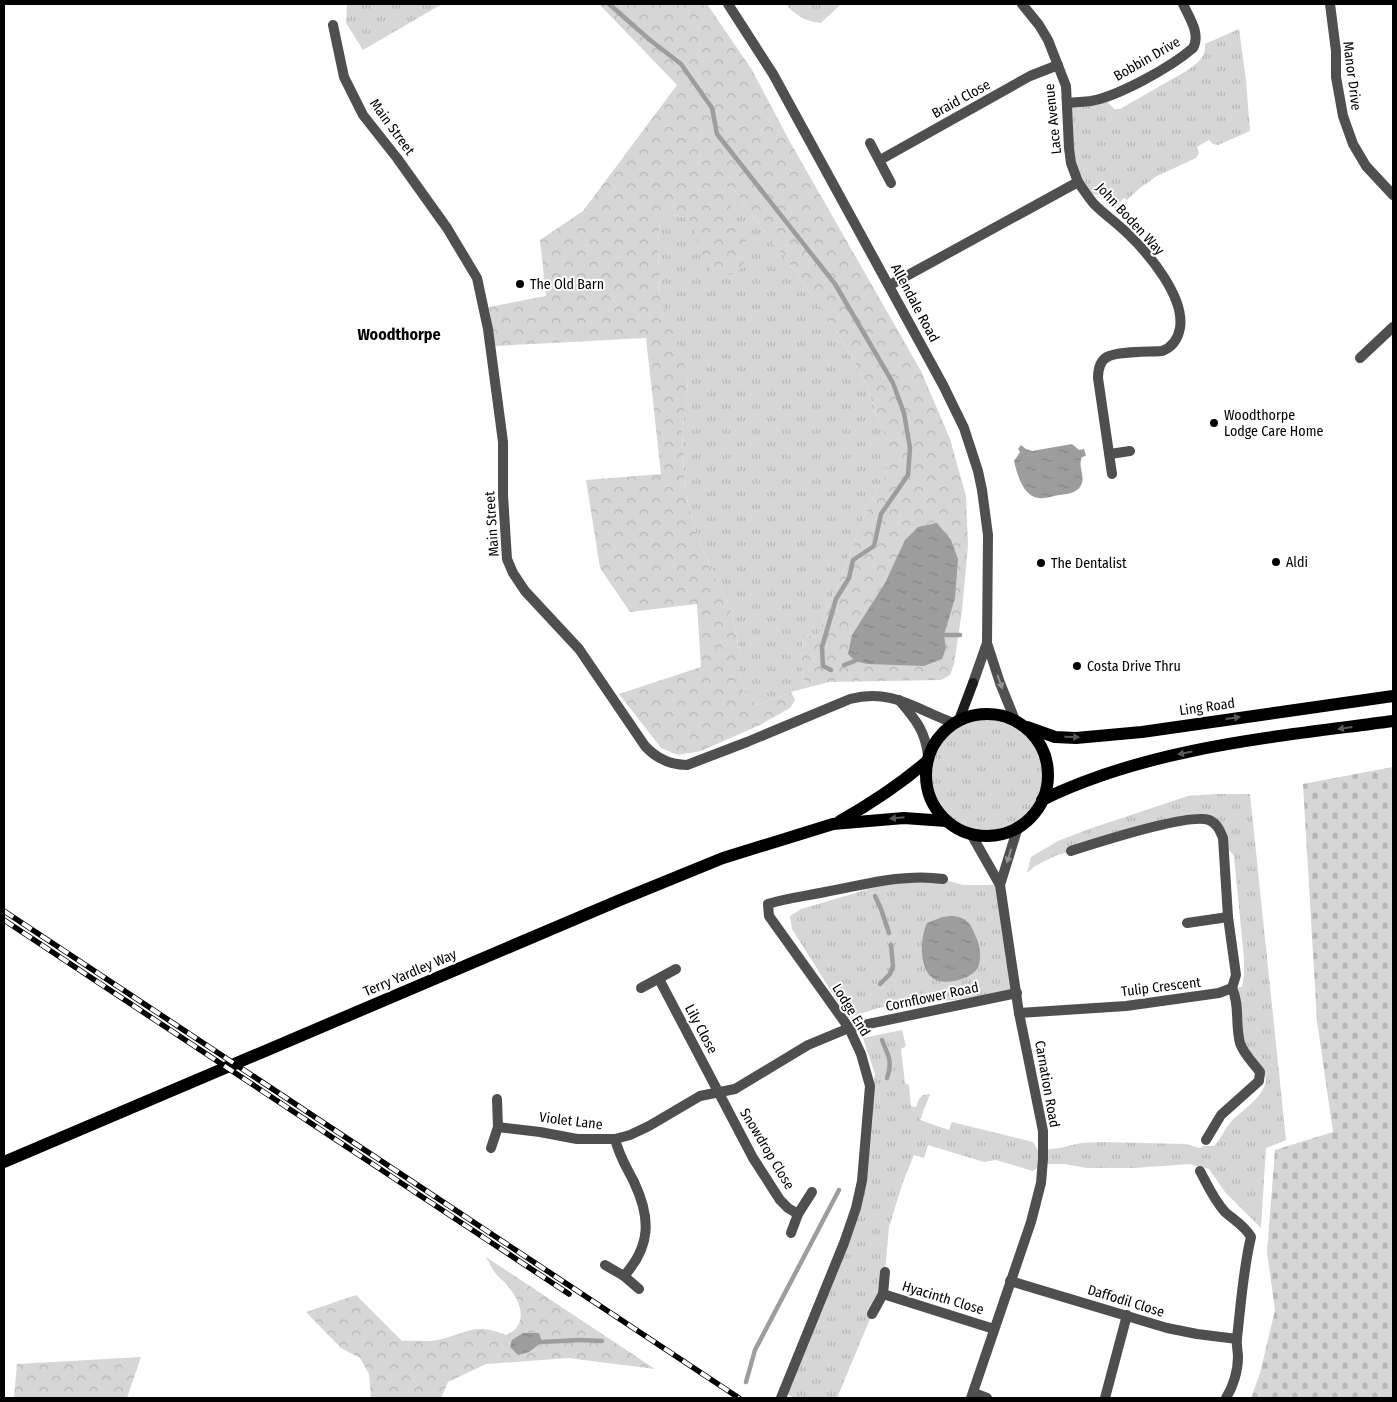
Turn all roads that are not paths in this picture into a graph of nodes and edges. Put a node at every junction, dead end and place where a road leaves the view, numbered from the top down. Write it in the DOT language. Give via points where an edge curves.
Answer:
graph roads {
  1 [pos="728,4"];
  2 [pos="1022,4"];
  3 [pos="1183,4"];
  4 [pos="1330,4"];
  5 [pos="333,24"];
  6 [pos="1058,65"];
  7 [pos="1068,103"];
  8 [pos="870,142"];
  9 [pos="880,160"];
  10 [pos="1078,182"];
  11 [pos="891,183"];
  12 [pos="1393,195"];
  13 [pos="890,285"];
  14 [pos="1393,327"];
  15 [pos="1360,358"];
  16 [pos="1130,451"];
  17 [pos="1110,454"];
  18 [pos="1112,474"];
  19 [pos="987,643"];
  20 [pos="1393,696"];
  21 [pos="898,700"];
  22 [pos="957,721"];
  23 [pos="1393,721"];
  24 [pos="1020,723"];
  25 [pos="927,758"];
  26 [pos="1042,800"];
  27 [pos="946,821"];
  28 [pos="833,824"];
  29 [pos="1018,828"];
  30 [pos="971,834"];
  31 [pos="1072,851"];
  32 [pos="943,878"];
  33 [pos="1000,886"];
  34 [pos="1228,917"];
  35 [pos="1187,923"];
  36 [pos="676,969"];
  37 [pos="659,979"];
  38 [pos="641,988"];
  39 [pos="1232,988"];
  40 [pos="1017,993"];
  41 [pos="1020,1012"];
  42 [pos="849,1028"];
  43 [pos="719,1092"];
  44 [pos="497,1099"];
  45 [pos="498,1127"];
  46 [pos="616,1139"];
  47 [pos="1206,1140"];
  48 [pos="491,1148"];
  49 [pos="4,1162"];
  50 [pos="1200,1171"];
  51 [pos="812,1192"];
  52 [pos="798,1214"];
  53 [pos="791,1234"];
  54 [pos="605,1264"];
  55 [pos="885,1272"];
  56 [pos="624,1276"];
  57 [pos="1010,1281"];
  58 [pos="639,1288"];
  59 [pos="884,1294"];
  60 [pos="872,1314"];
  61 [pos="1126,1315"];
  62 [pos="994,1329"];
  63 [pos="1237,1339"];
  64 [pos="782,1395"];
  65 [pos="973,1396"];
  66 [pos="987,1398"];
  67 [pos="1106,1398"];
  68 [pos="1226,1398"];
  1 -- 13 [label="street, Allendale Road" via="773,74"];
  2 -- 6 [label="street, Lace Avenue" via="1048,40"];
  3 -- 7 [label="street, Bobbin Drive" via="1196,34 1193,48 1119,92 1091,101"];
  4 -- 12 [label="street, Manor Drive" via="1336,76 1352,144 1366,166"];
  5 -- 21 [label="street, Main Street" via="344,77 363,115 447,228 477,278 488,329 503,442 507,559 513,573 525,591 578,649 645,746 662,760 687,765 850,699 865,695"];
  6 -- 7 [label="street, Lace Avenue"];
  6 -- 9 [label="street, Braid Close" via="1030,76"];
  7 -- 10 [label="street, Lace Avenue" via="1069,148"];
  8 -- 9 [label="street"];
  9 -- 11 [label="street"];
  10 -- 13 [label="street, John Boden Way"];
  10 -- 17 [label="street, John Boden Way" via="1094,204 1148,256 1174,294 1181,320 1178,337 1168,348 1113,355 1098,368"];
  13 -- 19 [label="street, Allendale Road" via="964,428 978,471 988,535"];
  14 -- 15 [label="street"];
  16 -- 17 [label="street"];
  17 -- 18 [label="street, John Boden Way"];
  19 -- 22 [label="street, Allendale Road"];
  19 -- 24 [label="street, Allendale Road, one-way" via="1000,683"];
  24 -- 20 [label="main road, Ling Road, one-way" via="1055,737 1076,738 1142,732"];
  21 -- 22 [label="street, Main Street"];
  21 -- 25 [label="street" via="926,739"];
  22 -- 24 [label="main road" via="977,714 994,714"];
  22 -- 25 [label="main road" via="941,733"];
  23 -- 26 [label="main road, one-way" via="1251,740 1177,755 1118,770"];
  24 -- 26 [label="main road" via="1035,737 1046,757 1048,780"];
  25 -- 27 [label="main road" via="927,789 932,803"];
  25 -- 28 [label="main road, Terry Yardley Way" via="902,783"];
  26 -- 29 [label="main road" via="1030,819"];
  27 -- 28 [label="main road, Terry Yardley Way, one-way" via="904,818"];
  27 -- 30 [label="main road"];
  28 -- 49 [label="main road, Terry Yardley Way" via="724,858 611,904"];
  29 -- 30 [label="main road" via="994,836"];
  29 -- 33 [label="street, Carnation Road, one-way"];
  30 -- 33 [label="street, Carnation Road"];
  31 -- 34 [label="street" via="1157,827 1211,820 1223,838"];
  32 -- 42 [label="street, Lodge End" via="910,877 768,904 769,916"];
  33 -- 40 [label="street, Carnation Road"];
  34 -- 35 [label="street"];
  34 -- 39 [label="street" via="1236,975"];
  36 -- 37 [label="street"];
  37 -- 38 [label="street"];
  37 -- 43 [label="street, Lily Close"];
  39 -- 41 [label="street, Tulip Crescent" via="1219,993 1126,1006"];
  39 -- 47 [label="street" via="1236,996 1241,1044 1260,1072 1259,1081 1222,1115"];
  40 -- 41 [label="street, Carnation Road"];
  40 -- 42 [label="street, Cornflower Road"];
  41 -- 57 [label="street, Carnation Road" via="1043,1131 1043,1159 1041,1183 1031,1222"];
  42 -- 43 [label="street, Cornflower Road" via="808,1045 735,1089"];
  42 -- 64 [label="street, Lodge End" via="870,1086 862,1181 844,1244"];
  43 -- 46 [label="street, Violet Lane" via="700,1096 649,1126"];
  43 -- 52 [label="street, Snowdrop Close" via="753,1158 780,1200"];
  44 -- 45 [label="street"];
  45 -- 46 [label="street, Violet Lane" via="577,1139"];
  45 -- 48 [label="street"];
  46 -- 56 [label="street" via="622,1161 639,1196 646,1232 643,1249"];
  50 -- 63 [label="street" via="1212,1195 1251,1236 1243,1276"];
  51 -- 52 [label="street, Snowdrop Close"];
  52 -- 53 [label="street, Snowdrop Close"];
  54 -- 56 [label="street"];
  55 -- 59 [label="street, Hyacinth Close"];
  56 -- 58 [label="street"];
  57 -- 61 [label="street, Daffodil Close"];
  57 -- 62 [label="street, Carnation Road"];
  59 -- 60 [label="street, Hyacinth Close"];
  59 -- 62 [label="street, Hyacinth Close"];
  61 -- 63 [label="street, Daffodil Close" via="1167,1328"];
  61 -- 67 [label="street"];
  62 -- 65 [label="street, Carnation Road"];
  63 -- 68 [label="street" via="1236,1371"];
  65 -- 66 [label="street"];
}
